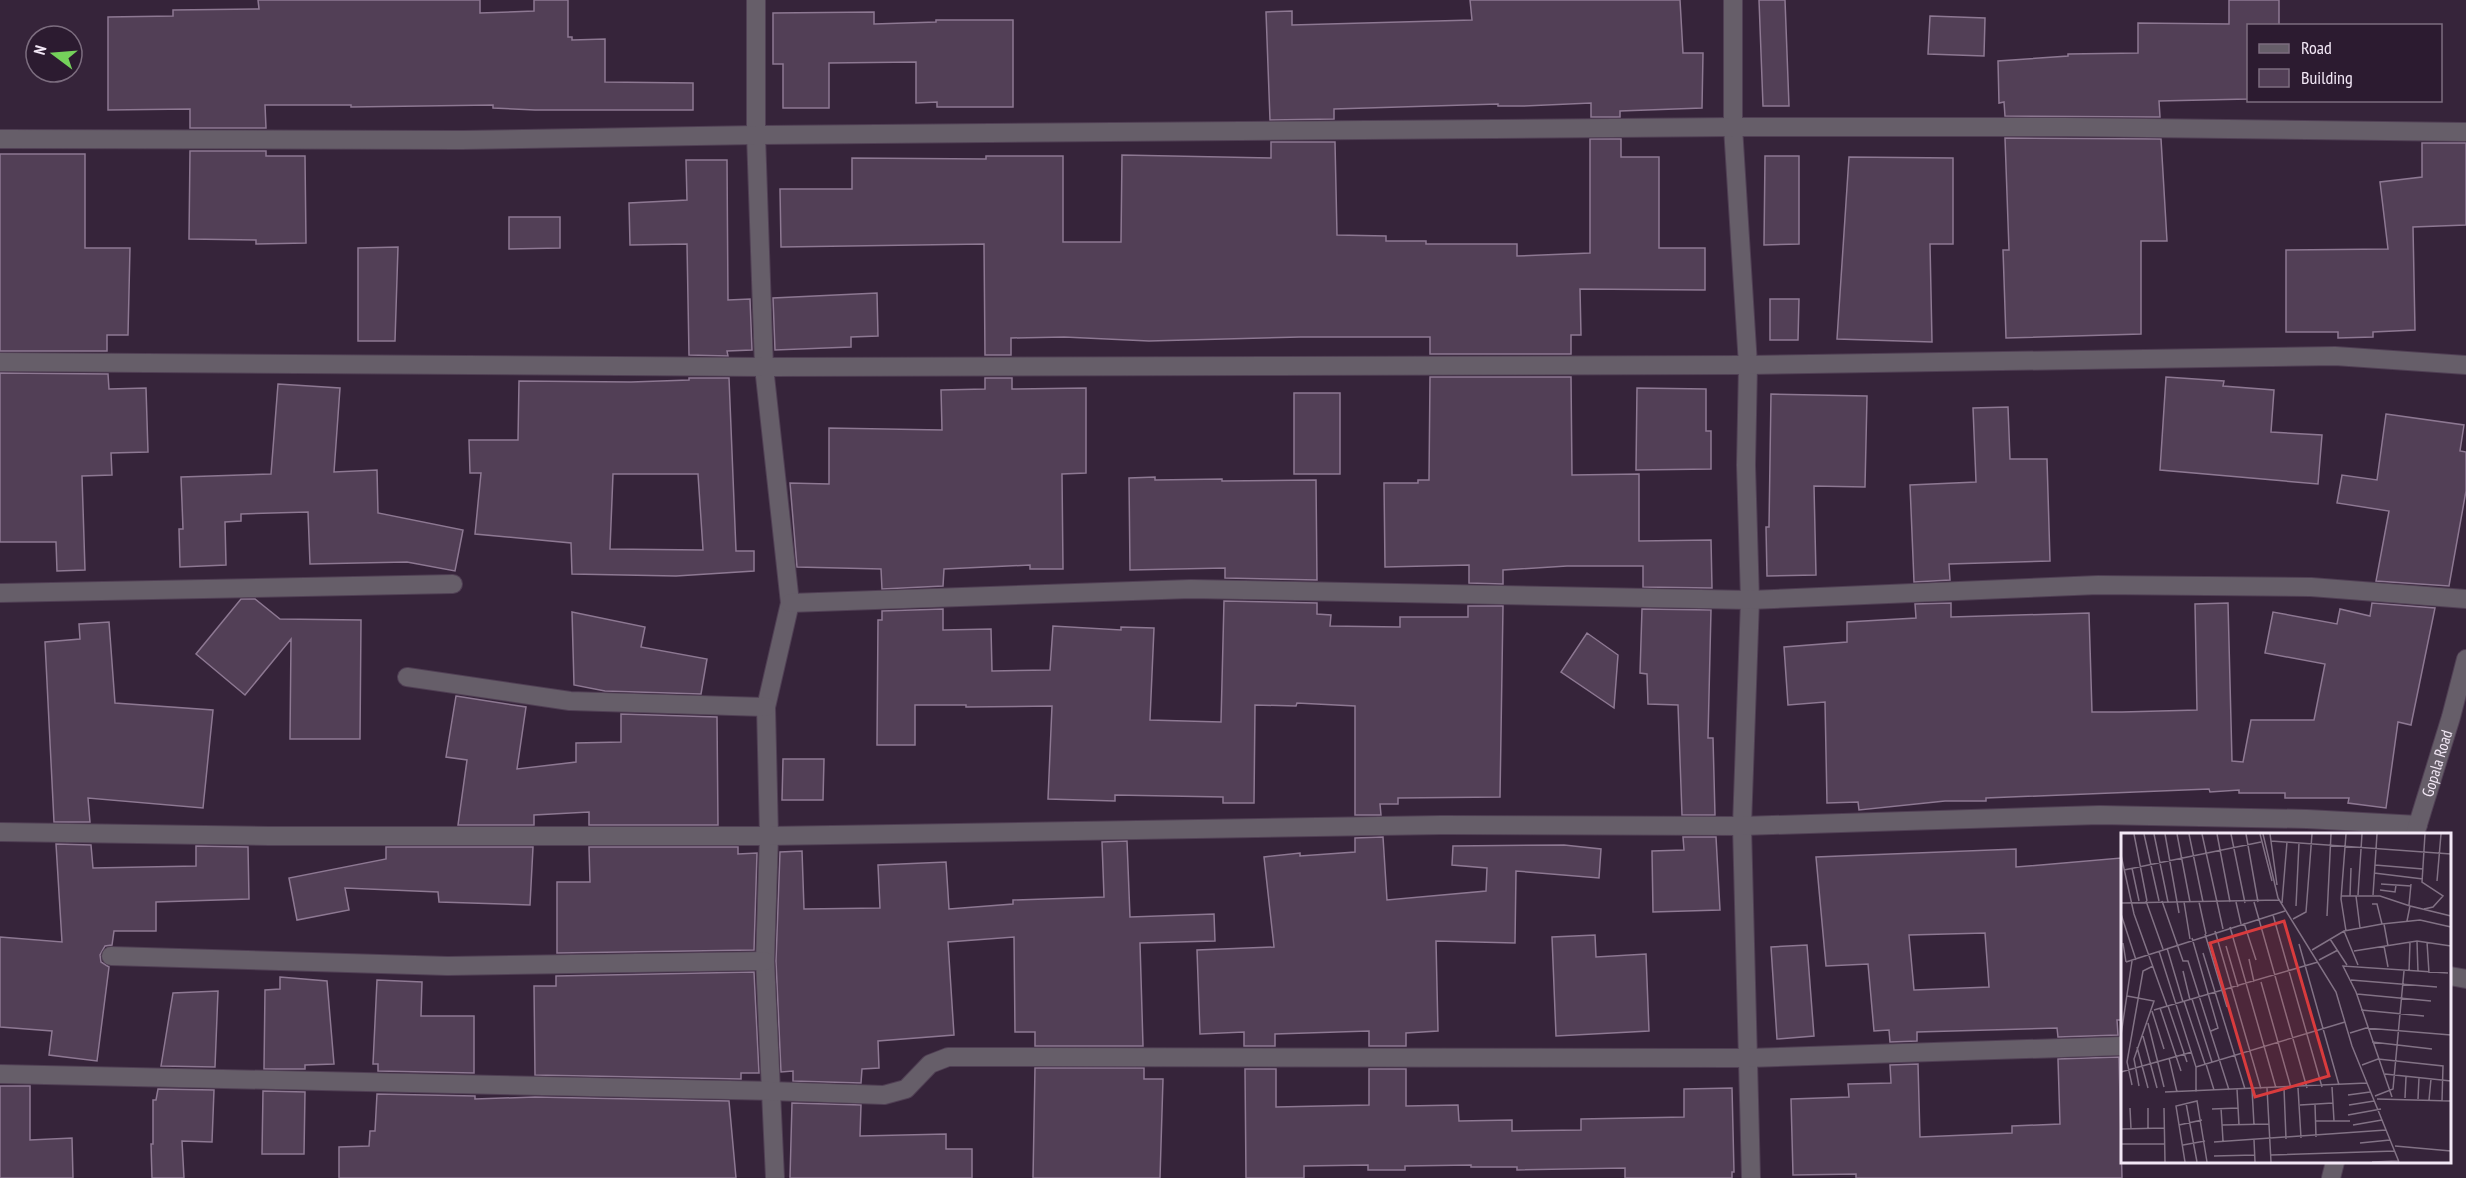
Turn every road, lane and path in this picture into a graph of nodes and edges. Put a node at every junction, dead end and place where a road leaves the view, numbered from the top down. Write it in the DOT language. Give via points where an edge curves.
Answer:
graph roads {
  1 [pos="756,0"];
  2 [pos="1733,0"];
  3 [pos="1733,127"];
  4 [pos="2466,132"];
  5 [pos="756,135"];
  6 [pos="0,139"];
  7 [pos="0,362"];
  8 [pos="1748,365"];
  9 [pos="2466,365"];
  10 [pos="764,367"];
  11 [pos="453,584"];
  12 [pos="0,593"];
  13 [pos="2466,599"];
  14 [pos="1750,600"];
  15 [pos="790,603"];
  16 [pos="2466,659"];
  17 [pos="407,677"];
  18 [pos="766,707"];
  19 [pos="2459,718"];
  20 [pos="1742,826"];
  21 [pos="2416,830"];
  22 [pos="0,832"];
  23 [pos="769,836"];
  24 [pos="111,956"];
  25 [pos="765,961"];
  26 [pos="2451,976"];
  27 [pos="2466,979"];
  28 [pos="2121,1046"];
  29 [pos="1748,1058"];
  30 [pos="0,1074"];
  31 [pos="770,1091"];
  32 [pos="2335,1163"];
  33 [pos="775,1178"];
  34 [pos="1751,1178"];
  35 [pos="2331,1178"];
  1 -- 5 [label="street"];
  2 -- 3 [label="street"];
  3 -- 4 [label="street"];
  3 -- 5 [label="street"];
  3 -- 8 [label="street"];
  5 -- 6 [label="street" via="462,140"];
  5 -- 10 [label="street"];
  7 -- 10 [label="street"];
  8 -- 9 [label="street" via="2335,356"];
  8 -- 10 [label="street"];
  8 -- 14 [label="street"];
  10 -- 15 [label="street"];
  11 -- 12 [label="street"];
  13 -- 14 [label="street" via="2311,587 2098,585"];
  14 -- 15 [label="street" via="1191,590"];
  14 -- 20 [label="street"];
  15 -- 18 [label="street"];
  16 -- 19 [label="street, Gopala Road"];
  17 -- 18 [label="street" via="570,701"];
  18 -- 23 [label="street"];
  19 -- 21 [label="street, Gopala Road"];
  20 -- 21 [label="street" via="2100,815 2307,819"];
  20 -- 23 [label="street" via="1441,825"];
  20 -- 29 [label="street"];
  22 -- 23 [label="street"];
  23 -- 25 [label="street"];
  24 -- 25 [label="street" via="448,966"];
  25 -- 31 [label="street"];
  26 -- 27 [label="street"];
  28 -- 29 [label="street"];
  29 -- 31 [label="street" via="948,1057 930,1064 906,1089 884,1095"];
  29 -- 34 [label="street"];
  30 -- 31 [label="street"];
  31 -- 33 [label="street"];
  32 -- 35 [label="street"];
}
